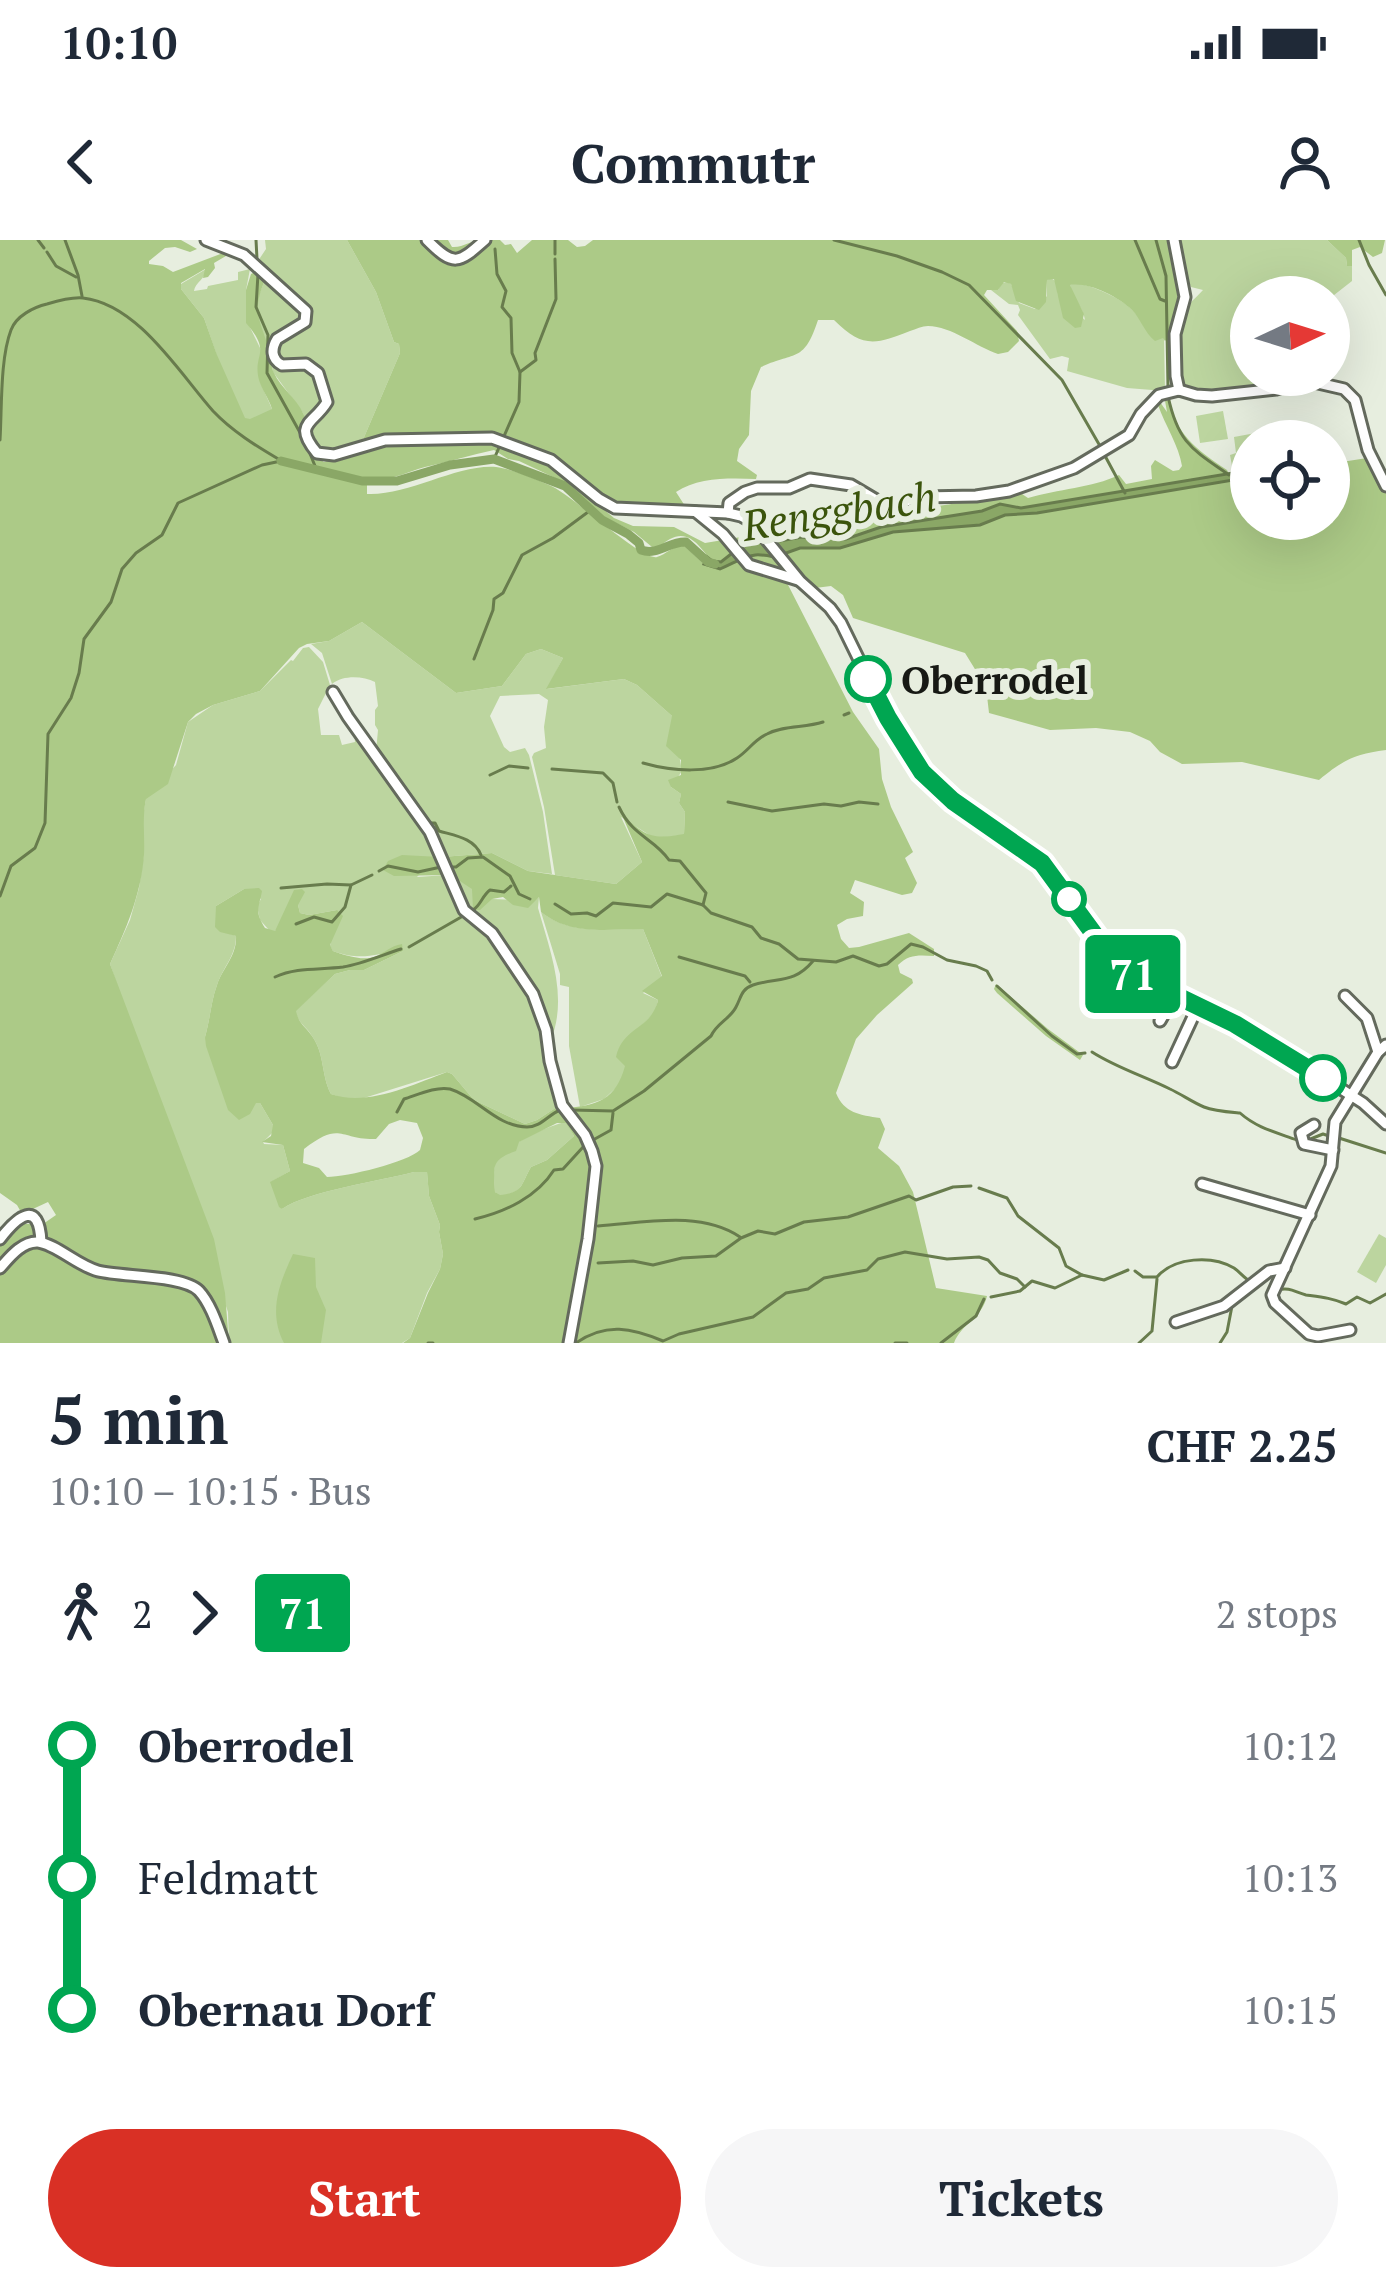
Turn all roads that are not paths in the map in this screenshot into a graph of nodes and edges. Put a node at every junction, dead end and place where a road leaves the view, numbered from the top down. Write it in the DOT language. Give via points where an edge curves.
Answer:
graph roads {
  1 [pos="206,240"];
  2 [pos="428,240"];
  3 [pos="485,240"];
  4 [pos="1174,240"];
  5 [pos="1172,392"];
  6 [pos="1386,486"];
  7 [pos="696,512"];
  8 [pos="728,513"];
  9 [pos="800,581"];
  10 [pos="333,692"];
  11 [pos="1175,995"];
  12 [pos="1345,996"];
  13 [pos="1198,1006"];
  14 [pos="1160,1021"];
  15 [pos="1382,1048"];
  16 [pos="1172,1062"];
  17 [pos="1350,1095"];
  18 [pos="1386,1124"];
  19 [pos="1314,1126"];
  20 [pos="1334,1150"];
  21 [pos="1202,1184"];
  22 [pos="1310,1215"];
  23 [pos="0,1238"];
  24 [pos="41,1242"];
  25 [pos="0,1268"];
  26 [pos="1285,1268"];
  27 [pos="1175,1322"];
  28 [pos="1350,1330"];
  29 [pos="224,1343"];
  30 [pos="569,1343"];
  1 -- 7 [label="street" via="244,255 303,305 305,322 272,350 279,364 318,373 326,405 306,430 317,453 385,440 502,440 551,460 608,505"];
  2 -- 3 [label="street" via="456,261"];
  4 -- 5 [label="street" via="1185,297"];
  5 -- 6 [label="street" via="1212,396 1305,380 1338,387 1355,400"];
  5 -- 8 [label="street" via="1124,439 1016,489 894,504 852,485 810,479 745,492"];
  7 -- 8 [label="street"];
  7 -- 9 [label="street" via="743,561"];
  8 -- 9 [label="street" via="752,522"];
  9 -- 11 [label="street" via="841,623 922,772 1042,863 1122,966"];
  10 -- 30 [label="street" via="430,832 464,910 492,933 532,994 562,1105 592,1151 588,1239"];
  11 -- 13 [label="street"];
  11 -- 14 [label="street"];
  12 -- 15 [label="street"];
  13 -- 16 [label="street"];
  13 -- 17 [label="street"];
  15 -- 17 [label="street"];
  17 -- 18 [label="street"];
  17 -- 20 [label="street" via="1335,1122"];
  19 -- 20 [label="street" via="1301,1133 1304,1144"];
  20 -- 22 [label="street"];
  21 -- 22 [label="street"];
  22 -- 26 [label="street"];
  23 -- 24 [label="street" via="23,1215 40,1226"];
  24 -- 25 [label="street"];
  24 -- 29 [label="street" via="98,1271 185,1282 200,1292"];
  26 -- 27 [label="street" via="1224,1306"];
  26 -- 28 [label="street" via="1275,1303 1309,1334"];
}
